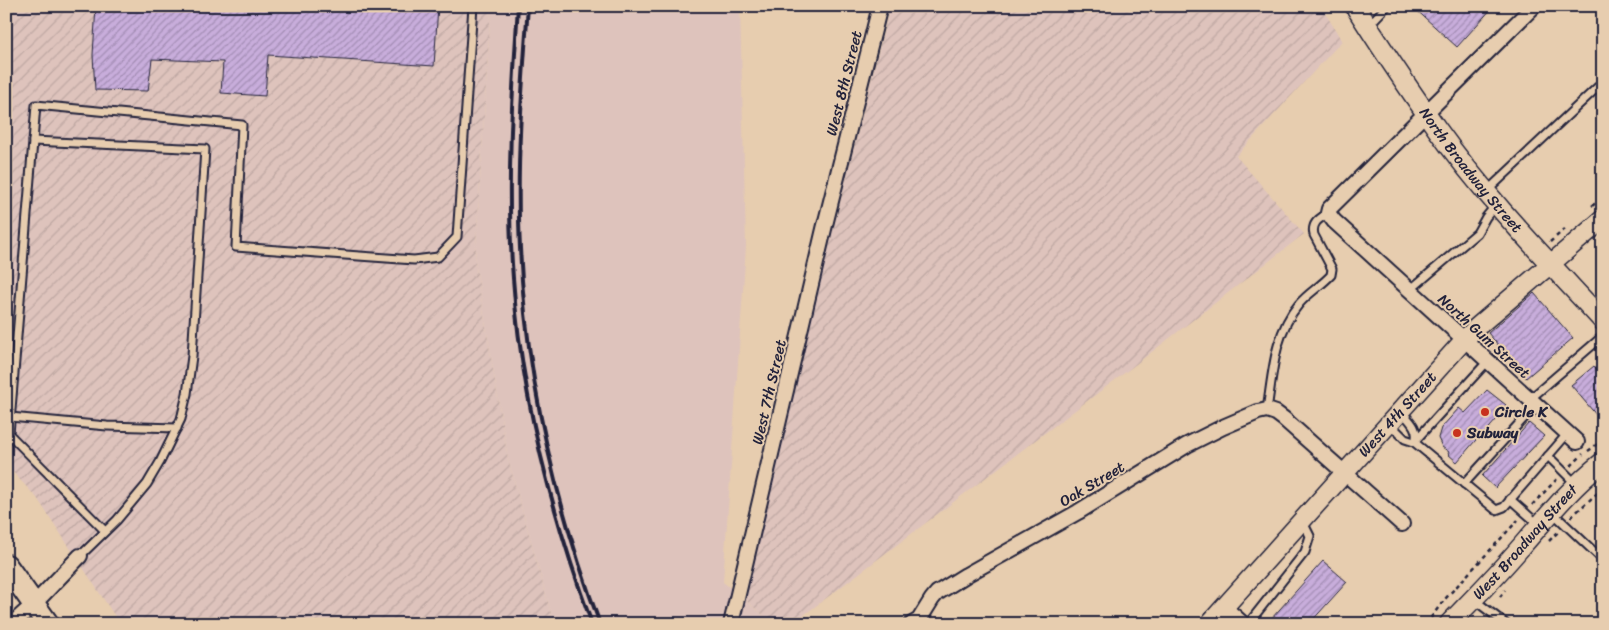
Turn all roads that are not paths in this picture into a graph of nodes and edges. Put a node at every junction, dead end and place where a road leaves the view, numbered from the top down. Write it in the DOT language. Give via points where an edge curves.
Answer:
graph roads {
  1 [pos="473,6"];
  2 [pos="880,6"];
  3 [pos="1355,6"];
  4 [pos="1387,6"];
  5 [pos="1534,6"];
  6 [pos="1368,27"];
  7 [pos="1603,82"];
  8 [pos="1427,113"];
  9 [pos="33,141"];
  10 [pos="840,168"];
  11 [pos="1492,197"];
  12 [pos="1328,213"];
  13 [pos="1596,214"];
  14 [pos="1550,264"];
  15 [pos="1410,290"];
  16 [pos="1603,321"];
  17 [pos="1603,336"];
  18 [pos="1464,339"];
  19 [pos="1488,361"];
  20 [pos="1533,402"];
  21 [pos="1267,410"];
  22 [pos="10,417"];
  23 [pos="1394,417"];
  24 [pos="176,428"];
  25 [pos="1572,438"];
  26 [pos="1414,442"];
  27 [pos="1548,456"];
  28 [pos="1603,462"];
  29 [pos="1344,473"];
  30 [pos="1571,478"];
  31 [pos="1464,484"];
  32 [pos="1510,500"];
  33 [pos="1302,520"];
  34 [pos="1551,520"];
  35 [pos="1402,524"];
  36 [pos="105,531"];
  37 [pos="80,556"];
  38 [pos="1603,560"];
  39 [pos="6,564"];
  40 [pos="1473,599"];
  41 [pos="34,604"];
  42 [pos="1224,607"];
  43 [pos="917,622"];
  44 [pos="12,624"];
  45 [pos="48,624"];
  46 [pos="731,624"];
  47 [pos="1209,624"];
  48 [pos="1244,624"];
  49 [pos="1248,624"];
  50 [pos="1450,624"];
  51 [pos="1506,624"];
  1 -- 9 [label="lane" via="457,237 438,257 414,260 236,247 242,125 36,105"];
  2 -- 10 [label="street, West 8th Street"];
  3 -- 6 [label="main road, North Broadway Street"];
  4 -- 6 [label="lane"];
  5 -- 8 [label="street"];
  6 -- 8 [label="main road, North Broadway Street"];
  7 -- 11 [label="lane"];
  8 -- 11 [label="main road, North Broadway Street"];
  8 -- 12 [label="street"];
  9 -- 22 [label="lane"];
  9 -- 24 [label="lane" via="206,148 192,356 187,394"];
  10 -- 46 [label="street, West 7th Street"];
  11 -- 14 [label="main road, North Broadway Street"];
  11 -- 15 [label="lane" via="1477,233"];
  12 -- 15 [label="street, North Gum Street"];
  12 -- 21 [label="lane" via="1318,219 1313,230 1332,269 1331,275 1300,302 1281,334"];
  13 -- 14 [label="street, West 4th Street"];
  14 -- 16 [label="main road, North Broadway Street"];
  14 -- 18 [label="street, West 4th Street"];
  15 -- 18 [label="street, North Gum Street"];
  17 -- 20 [label="lane"];
  18 -- 19 [label="street, North Gum Street"];
  18 -- 23 [label="street, West 4th Street"];
  19 -- 20 [label="street, North Gum Street"];
  19 -- 26 [label="lane"];
  20 -- 25 [label="street, North Gum Street"];
  20 -- 31 [label="lane"];
  21 -- 29 [label="street" via="1276,413"];
  21 -- 43 [label="street, Oak Street" via="1187,446 966,575 938,593"];
  22 -- 24 [label="lane" via="107,426"];
  22 -- 36 [label="lane" via="9,434"];
  23 -- 26 [label="lane" via="1405,439"];
  23 -- 26 [label="lane" via="1414,426 1417,437"];
  23 -- 29 [label="street, West 4th Street"];
  24 -- 36 [label="lane" via="147,484"];
  25 -- 27 [label="lane"];
  26 -- 31 [label="lane"];
  27 -- 30 [label="lane"];
  27 -- 32 [label="lane"];
  28 -- 30 [label="main road, West Broadway Street"];
  29 -- 33 [label="street, West 4th Street"];
  29 -- 35 [label="street"];
  30 -- 34 [label="main road, West Broadway Street"];
  31 -- 32 [label="lane" via="1496,510"];
  32 -- 34 [label="lane" via="1525,512"];
  33 -- 42 [label="street, West 4th Street"];
  33 -- 49 [label="lane" via="1310,536 1305,552"];
  34 -- 38 [label="lane"];
  34 -- 40 [label="main road, West Broadway Street"];
  36 -- 37 [label="lane"];
  37 -- 41 [label="street"];
  39 -- 41 [label="main road"];
  40 -- 50 [label="main road, West Broadway Street"];
  40 -- 51 [label="lane"];
  41 -- 44 [label="street"];
  41 -- 45 [label="main road"];
  42 -- 47 [label="street, West 4th Street"];
  42 -- 48 [label="street"];
}
